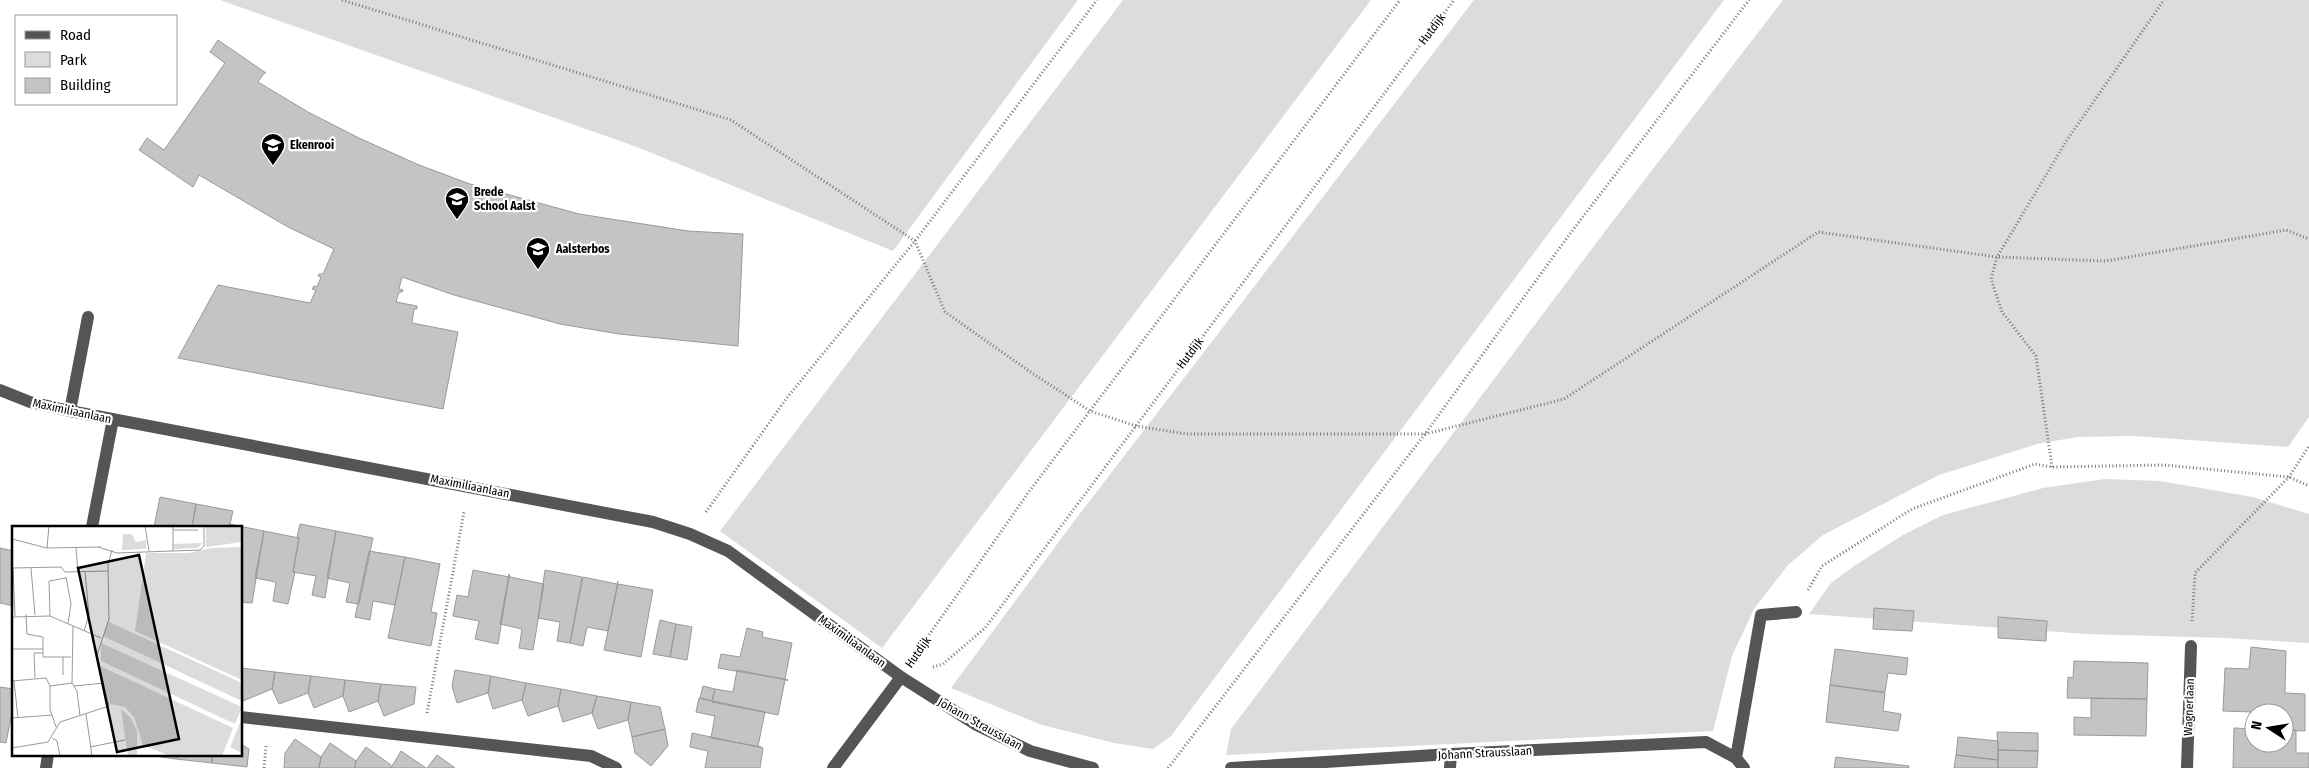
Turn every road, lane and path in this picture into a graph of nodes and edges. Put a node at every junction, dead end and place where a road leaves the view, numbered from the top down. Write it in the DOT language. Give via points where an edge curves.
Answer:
graph roads {
  1 [pos="342,0"];
  2 [pos="1098,0"];
  3 [pos="1400,0"];
  4 [pos="1454,0"];
  5 [pos="1749,0"];
  6 [pos="2164,0"];
  7 [pos="2309,239"];
  8 [pos="915,241"];
  9 [pos="1997,257"];
  10 [pos="88,317"];
  11 [pos="0,390"];
  12 [pos="70,411"];
  13 [pos="1090,411"];
  14 [pos="113,419"];
  15 [pos="1136,426"];
  16 [pos="1425,434"];
  17 [pos="2309,446"];
  18 [pos="2052,467"];
  19 [pos="2289,477"];
  20 [pos="469,486"];
  21 [pos="2309,486"];
  22 [pos="92,526"];
  23 [pos="690,534"];
  24 [pos="1796,612"];
  25 [pos="2191,646"];
  26 [pos="901,676"];
  27 [pos="242,717"];
  28 [pos="423,738"];
  29 [pos="1451,754"];
  30 [pos="1740,763"];
  31 [pos="616,768"];
  32 [pos="833,768"];
  33 [pos="1093,768"];
  34 [pos="1168,768"];
  35 [pos="1231,768"];
  36 [pos="1450,768"];
  37 [pos="2187,768"];
  1 -- 8 [label="path" via="731,120"];
  2 -- 8 [label="path"];
  3 -- 13 [label="path, Hutdijk"];
  4 -- 15 [label="path, Hutdijk"];
  5 -- 16 [label="path" via="1575,227"];
  6 -- 9 [label="path" via="2067,140"];
  7 -- 9 [label="path" via="2286,230 2106,261"];
  8 -- 13 [label="path" via="945,312"];
  8 -- 23 [label="path" via="786,399"];
  9 -- 16 [label="path" via="1818,232 1564,399"];
  9 -- 18 [label="path" via="1991,279 2002,312 2036,356"];
  10 -- 12 [label="street"];
  11 -- 12 [label="street, Maximiliaanlaan" via="30,402"];
  12 -- 14 [label="street, Maximiliaanlaan"];
  13 -- 15 [label="path"];
  13 -- 26 [label="path, Hutdijk" via="1028,492"];
  14 -- 20 [label="street, Maximiliaanlaan"];
  14 -- 22 [label="street"];
  15 -- 16 [label="path" via="1187,434"];
  15 -- 26 [label="path, Hutdijk" via="985,628 943,664"];
  16 -- 34 [label="path"];
  17 -- 19 [label="path"];
  18 -- 19 [label="path" via="2164,465"];
  18 -- 24 [label="path" via="2035,464 1912,509 1822,566"];
  19 -- 21 [label="path"];
  19 -- 25 [label="path" via="2195,573"];
  20 -- 23 [label="street, Maximiliaanlaan" via="653,522"];
  20 -- 28 [label="path"];
  23 -- 26 [label="street, Maximiliaanlaan" via="728,551"];
  24 -- 30 [label="street, Johann Strausslaan" via="1761,615"];
  25 -- 37 [label="street, Wagnerlaan"];
  26 -- 32 [label="street, Hutdijk"];
  26 -- 33 [label="street, Johann Strausslaan" via="975,724 1030,752"];
  27 -- 28 [label="street"];
  28 -- 31 [label="street" via="591,756"];
  29 -- 30 [label="street, Johann Strausslaan" via="1706,742"];
  29 -- 35 [label="street, Johann Strausslaan"];
  29 -- 36 [label="street"];
}
